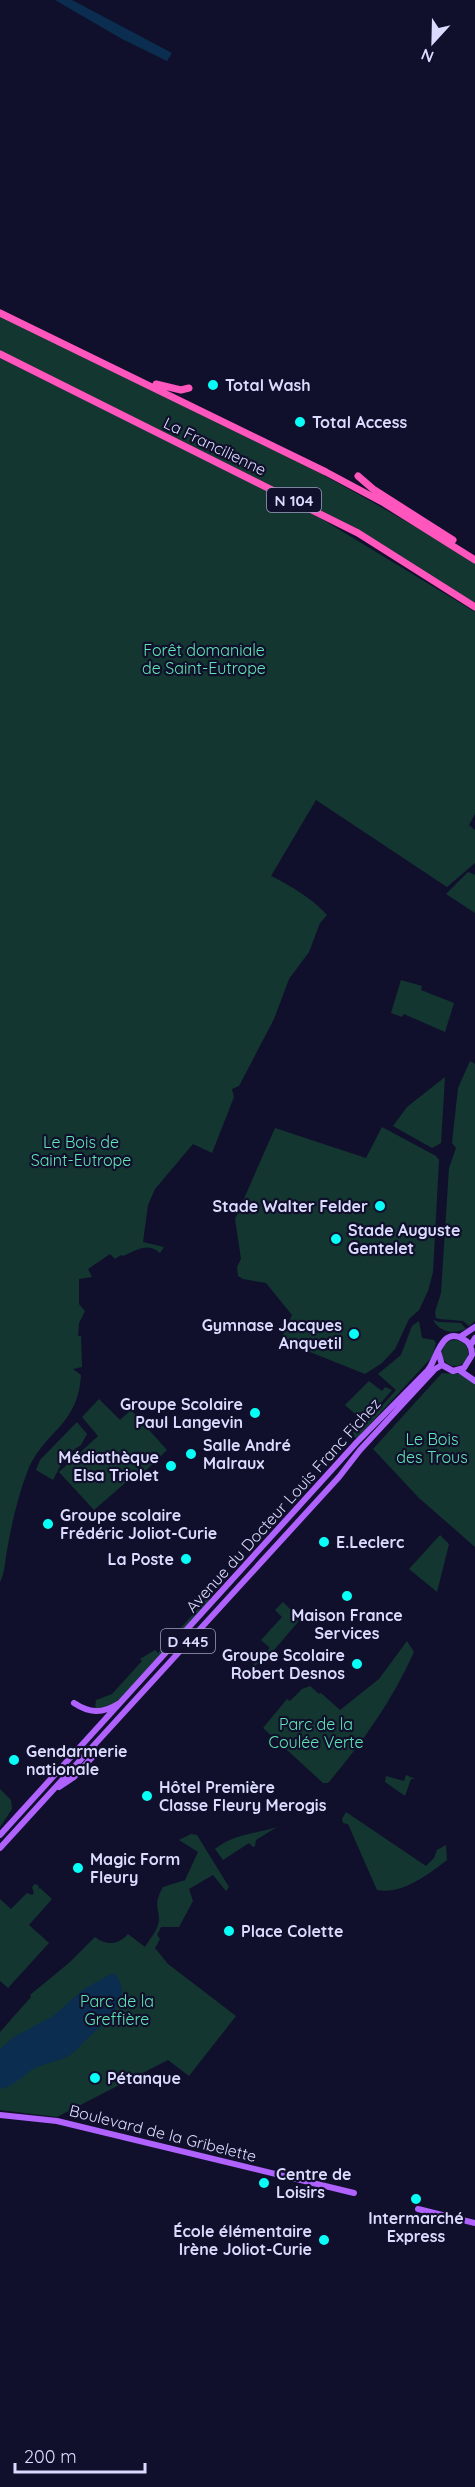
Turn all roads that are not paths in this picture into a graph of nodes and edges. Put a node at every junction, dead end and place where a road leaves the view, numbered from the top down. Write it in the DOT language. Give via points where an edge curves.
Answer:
graph roads {
  1 [pos="0,313"];
  2 [pos="0,354"];
  3 [pos="108,365"];
  4 [pos="189,388"];
  5 [pos="358,476"];
  6 [pos="475,555"];
  7 [pos="475,560"];
  8 [pos="475,607"];
  9 [pos="475,1327"];
  10 [pos="460,1337"];
  11 [pos="475,1338"];
  12 [pos="470,1346"];
  13 [pos="438,1351"];
  14 [pos="471,1360"];
  15 [pos="442,1365"];
  16 [pos="459,1370"];
  17 [pos="475,1370"];
  18 [pos="475,1381"];
  19 [pos="322,1480"];
  20 [pos="287,1527"];
  21 [pos="124,1701"];
  22 [pos="74,1703"];
  23 [pos="89,1738"];
  24 [pos="95,1743"];
  25 [pos="109,1754"];
  26 [pos="53,1790"];
  27 [pos="0,1835"];
  28 [pos="0,1848"];
  29 [pos="0,2115"];
  30 [pos="354,2193"];
  31 [pos="418,2209"];
  32 [pos="475,2223"];
  1 -- 3 [label="highway, La Francilienne / N 104"];
  2 -- 8 [label="highway, La Francilienne / N 104" via="350,528"];
  3 -- 4 [label="highway" via="115,364 166,388"];
  3 -- 7 [label="highway, La Francilienne / N 104" via="364,493"];
  5 -- 6 [label="highway"];
  9 -- 10 [label="main road"];
  10 -- 12 [label="main road"];
  10 -- 13 [label="main road" via="447,1338"];
  11 -- 12 [label="main road"];
  12 -- 14 [label="main road"];
  13 -- 15 [label="main road"];
  13 -- 19 [label="main road, Avenue du Docteur Louis Franc Fichez / D 445" via="428,1370"];
  14 -- 16 [label="main road"];
  14 -- 17 [label="main road"];
  15 -- 16 [label="main road"];
  15 -- 20 [label="main road, Avenue du Docteur Louis Franc Fichez / D 445"];
  16 -- 18 [label="main road"];
  19 -- 20 [label="main road, Avenue du Docteur Louis Franc Fichez / D 445"];
  19 -- 20 [label="main road"];
  20 -- 21 [label="main road, Avenue du Docteur Louis Franc Fichez / D 445"];
  20 -- 24 [label="main road, Avenue du Docteur Louis Franc Fichez / D 445"];
  21 -- 22 [label="main road" via="93,1712"];
  21 -- 23 [label="main road, Avenue du Docteur Louis Franc Fichez / D 445"];
  21 -- 24 [label="main road" via="94,1738"];
  23 -- 26 [label="main road" via="89,1745"];
  23 -- 27 [label="main road, Avenue du Docteur Louis Franc Fichez / D 445"];
  24 -- 26 [label="main road, Avenue du Docteur Louis Franc Fichez / D 445"];
  25 -- 26 [label="main road" via="99,1751 74,1777"];
  26 -- 28 [label="main road, Avenue du Docteur Louis Franc Fichez / D 445"];
  29 -- 30 [label="main road, Boulevard de la Gribelette" via="64,2122"];
  31 -- 32 [label="main road"];
}
